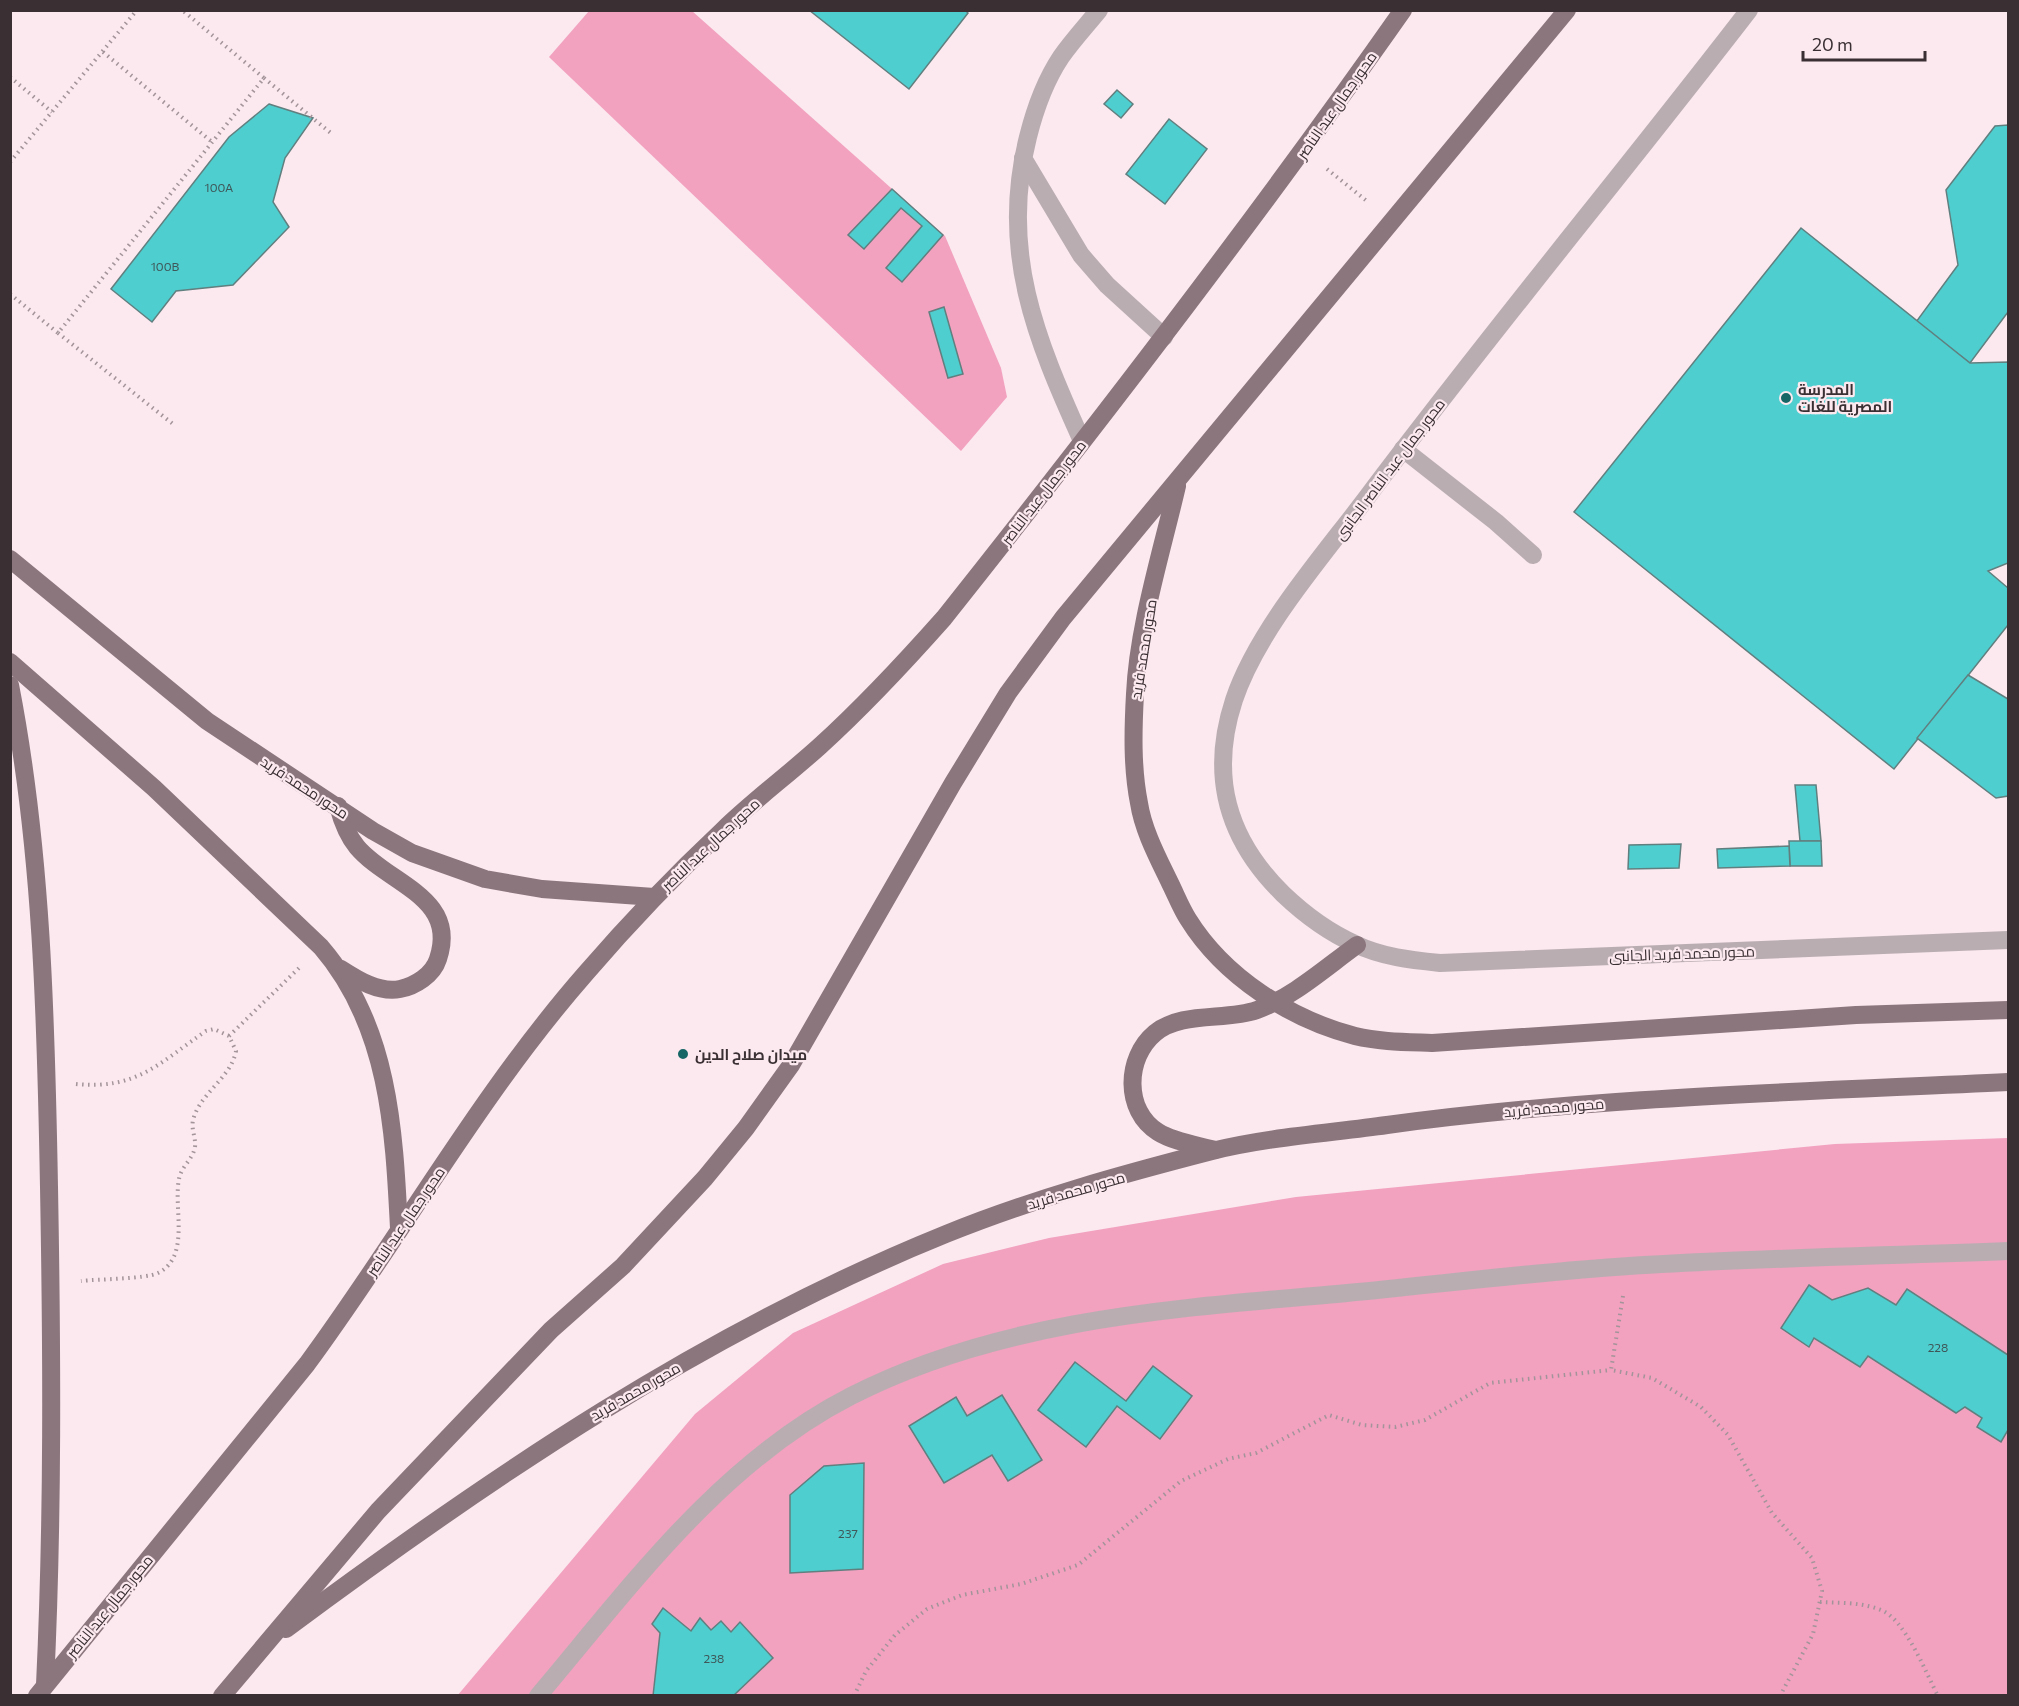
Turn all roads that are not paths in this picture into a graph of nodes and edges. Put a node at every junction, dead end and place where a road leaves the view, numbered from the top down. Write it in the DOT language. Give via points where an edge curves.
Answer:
graph roads {
  1 [pos="1099,10"];
  2 [pos="1402,10"];
  3 [pos="1567,10"];
  4 [pos="1749,10"];
  5 [pos="1023,158"];
  6 [pos="1164,336"];
  7 [pos="1082,441"];
  8 [pos="1403,449"];
  9 [pos="1178,480"];
  10 [pos="1533,555"];
  11 [pos="10,559"];
  12 [pos="10,663"];
  13 [pos="10,685"];
  14 [pos="338,806"];
  15 [pos="654,897"];
  16 [pos="2008,940"];
  17 [pos="1357,945"];
  18 [pos="341,969"];
  19 [pos="1276,1003"];
  20 [pos="2008,1010"];
  21 [pos="2008,1082"];
  22 [pos="1217,1150"];
  23 [pos="399,1228"];
  24 [pos="2008,1251"];
  25 [pos="260,1648"];
  26 [pos="41,1690"];
  27 [pos="222,1695"];
  28 [pos="538,1695"];
  1 -- 5 [label="street" via="1056,67 1036,107"];
  2 -- 6 [label="main road, محور جمال عبد الناصر" via="1304,151"];
  3 -- 9 [label="main road"];
  4 -- 8 [label="street, محور جمال عبد الناصر الجانبى"];
  5 -- 6 [label="street" via="1081,255 1107,285"];
  5 -- 7 [label="street" via="1016,207 1021,266 1050,370"];
  6 -- 7 [label="main road, محور جمال عبد الناصر"];
  7 -- 15 [label="main road, محور جمال عبد الناصر" via="905,662"];
  8 -- 10 [label="street"];
  8 -- 17 [label="street, محور جمال عبد الناصر الجانبى" via="1272,628 1234,698 1224,741 1222,774 1228,807 1239,839 1257,867 1317,923"];
  9 -- 19 [label="main road, محور محمد فريد" via="1146,617 1135,692 1134,754 1139,804 1158,860 1188,919 1223,964"];
  9 -- 25 [label="main road" via="1063,618 1008,693 791,1065 746,1128 623,1266 551,1330 378,1510"];
  11 -- 14 [label="main road, محور محمد فريد" via="207,721"];
  12 -- 18 [label="main road" via="154,788"];
  13 -- 26 [label="main road" via="21,741 34,867 47,1076 52,1552"];
  14 -- 15 [label="main road, محور محمد فريد" via="412,852 485,879"];
  14 -- 18 [label="main road" via="345,828 358,848 428,903 443,932 437,963 414,985 398,990 382,988"];
  15 -- 23 [label="main road, محور جمال عبد الناصر" via="531,1040"];
  16 -- 17 [label="street, محور محمد فريد الجانبى" via="1440,963 1400,958"];
  17 -- 19 [label="main road"];
  18 -- 23 [label="main road" via="367,1019 384,1075 395,1143"];
  19 -- 20 [label="main road, محور محمد فريد" via="1317,1025 1357,1036 1432,1043 1856,1015"];
  19 -- 22 [label="main road" via="1229,1017 1168,1025 1155,1034 1137,1058 1132,1091 1145,1123 1160,1134"];
  21 -- 22 [label="main road, محور محمد فريد" via="1581,1104 1443,1118"];
  22 -- 25 [label="main road, محور محمد فريد" via="1008,1210 850,1275 747,1328 639,1387 540,1448"];
  23 -- 26 [label="main road, محور جمال عبد الناصر" via="307,1364"];
  24 -- 28 [label="street" via="1627,1266 1142,1314 964,1351 851,1396 750,1464 660,1551"];
  25 -- 27 [label="main road"];
}
